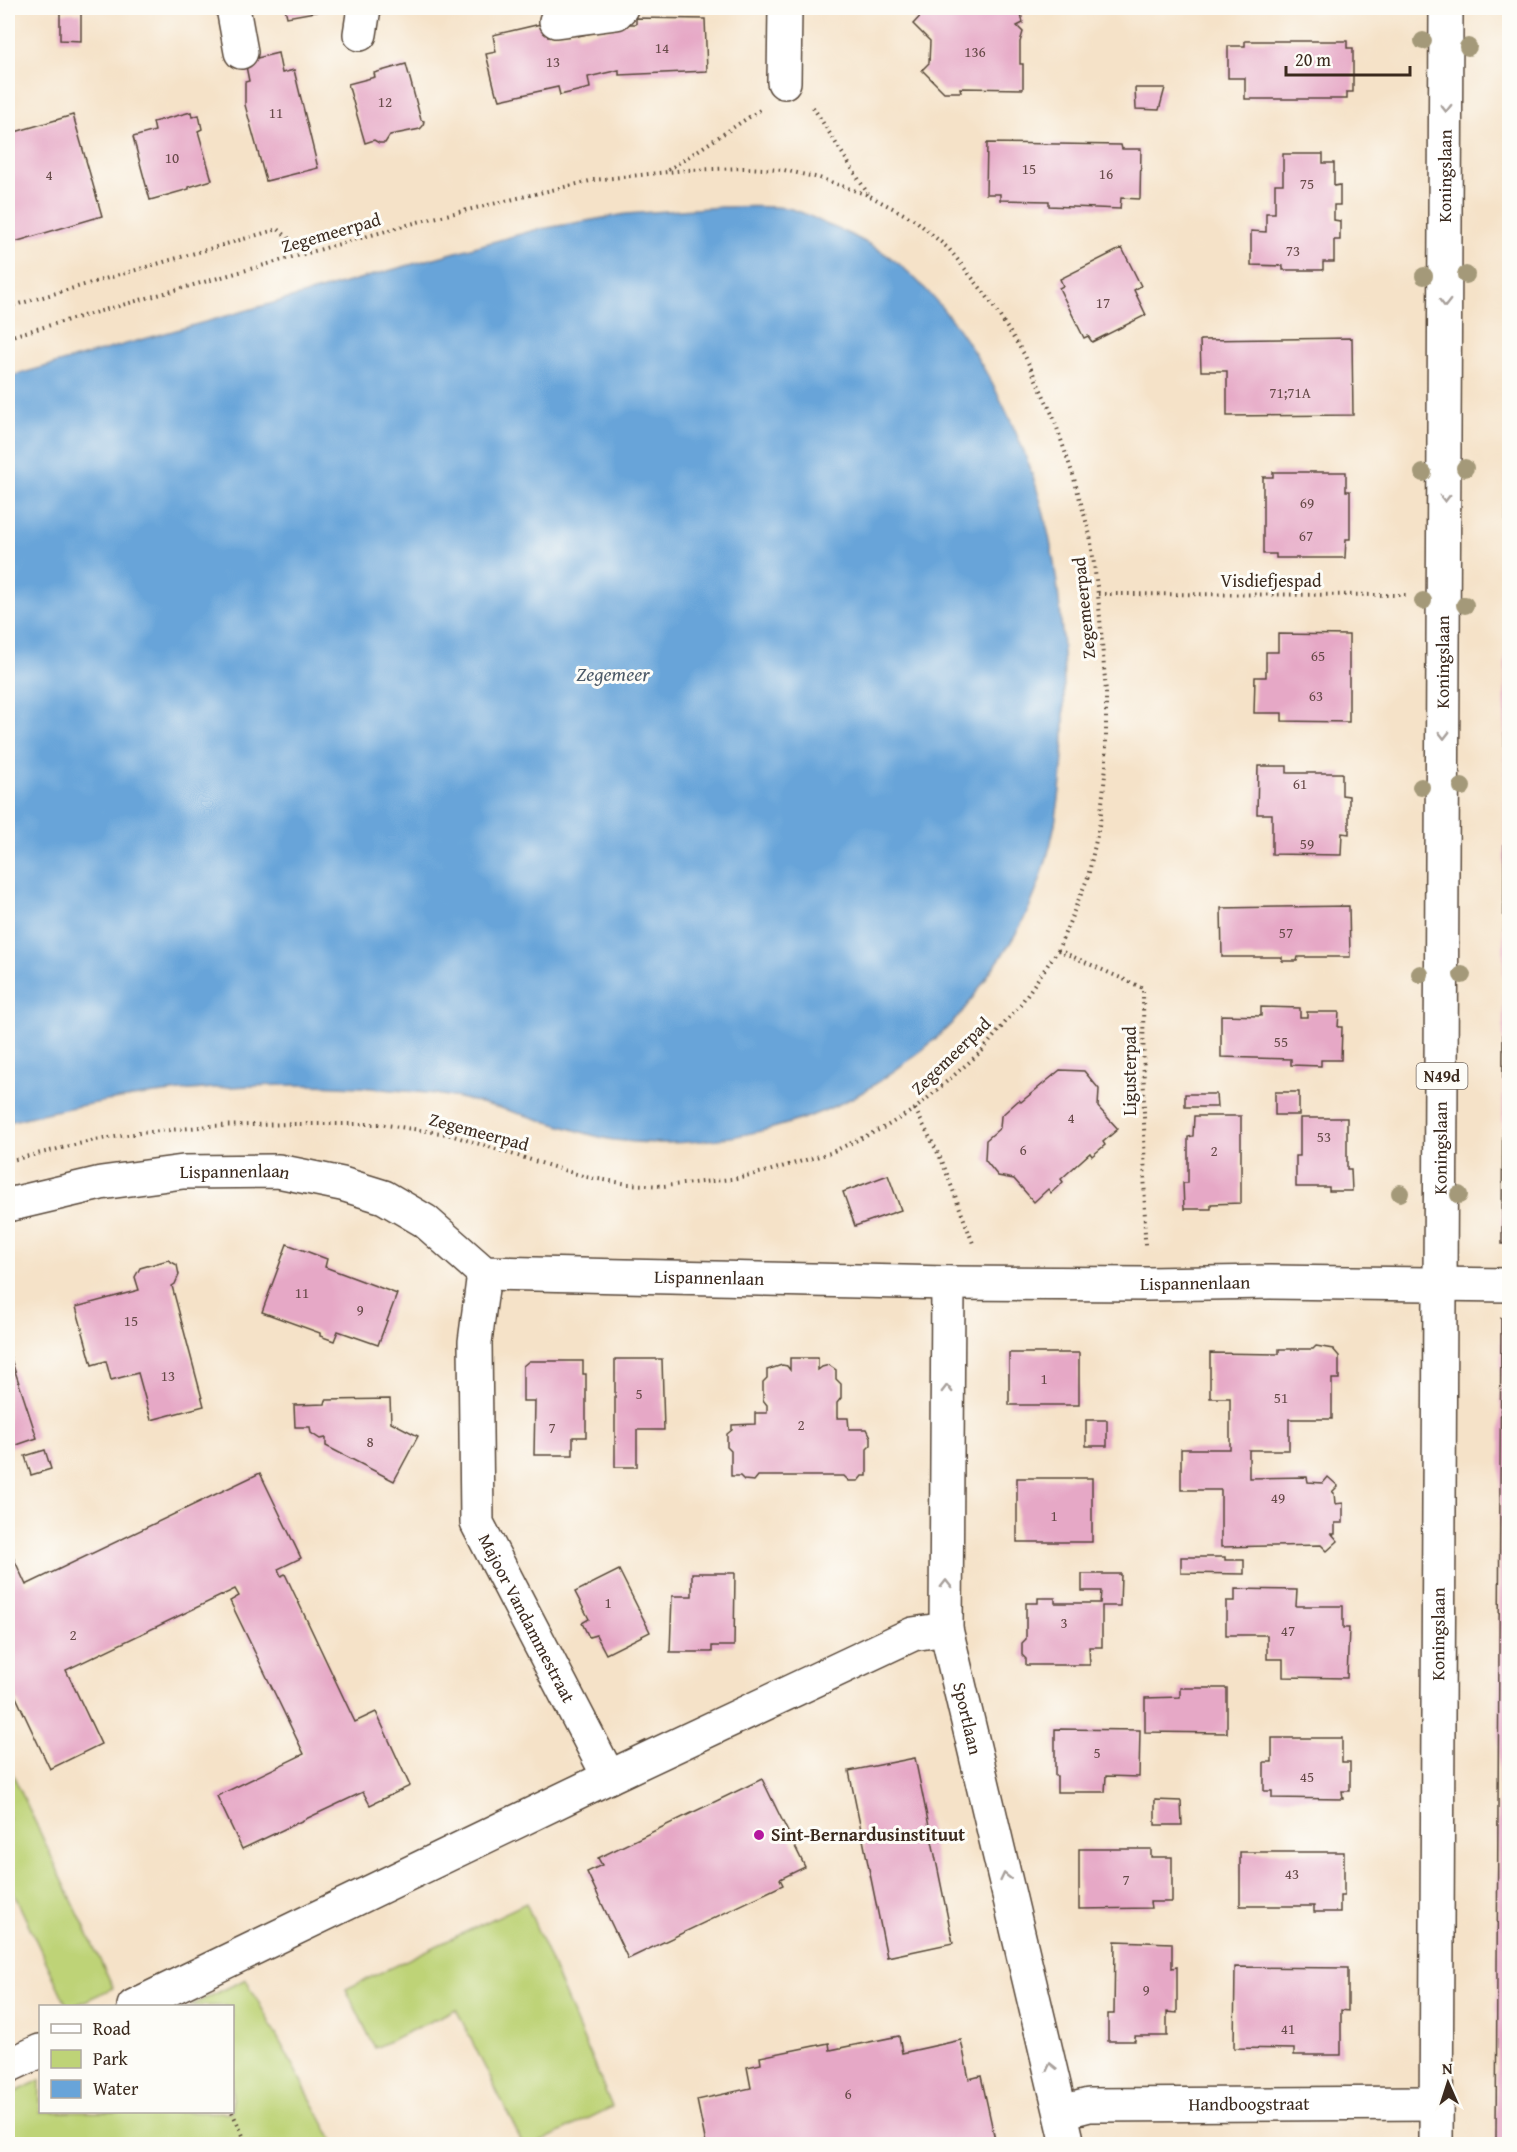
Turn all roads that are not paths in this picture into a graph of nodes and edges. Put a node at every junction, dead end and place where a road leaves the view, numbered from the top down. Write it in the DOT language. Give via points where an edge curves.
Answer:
graph roads {
  1 [pos="233,8"];
  2 [pos="621,8"];
  3 [pos="785,8"];
  4 [pos="1446,8"];
  5 [pos="556,21"];
  6 [pos="240,52"];
  7 [pos="784,82"];
  8 [pos="8,1205"];
  9 [pos="484,1273"];
  10 [pos="948,1283"];
  11 [pos="1441,1284"];
  12 [pos="1509,1285"];
  13 [pos="946,1629"];
  14 [pos="609,1778"];
  15 [pos="138,2005"];
  16 [pos="39,2051"];
  17 [pos="8,2066"];
  18 [pos="1436,2103"];
  19 [pos="1062,2112"];
  20 [pos="1068,2145"];
  21 [pos="1436,2145"];
  1 -- 6 [label="street"];
  2 -- 5 [label="street" via="616,13"];
  3 -- 7 [label="street"];
  4 -- 11 [label="street, Koningslaan / N49d, one-way"];
  8 -- 9 [label="street, Lispannenlaan" via="101,1183 183,1172 278,1171 384,1197 424,1221"];
  9 -- 10 [label="street, Lispannenlaan"];
  9 -- 14 [label="street, Majoor Vandammestraat" via="475,1342 477,1523"];
  10 -- 11 [label="street, Lispannenlaan"];
  13 -- 10 [label="street, Sportlaan, one-way"];
  11 -- 12 [label="street, Lispannenlaan"];
  11 -- 18 [label="street, Koningslaan / N49d"];
  13 -- 14 [label="street" via="913,1634"];
  19 -- 13 [label="street, Sportlaan, one-way"];
  14 -- 15 [label="street"];
  16 -- 17 [label="street"];
  18 -- 19 [label="street, Handboogstraat" via="1089,2105"];
  18 -- 21 [label="street, Koningslaan / N49d"];
  19 -- 20 [label="street, Sportlaan"];
}
